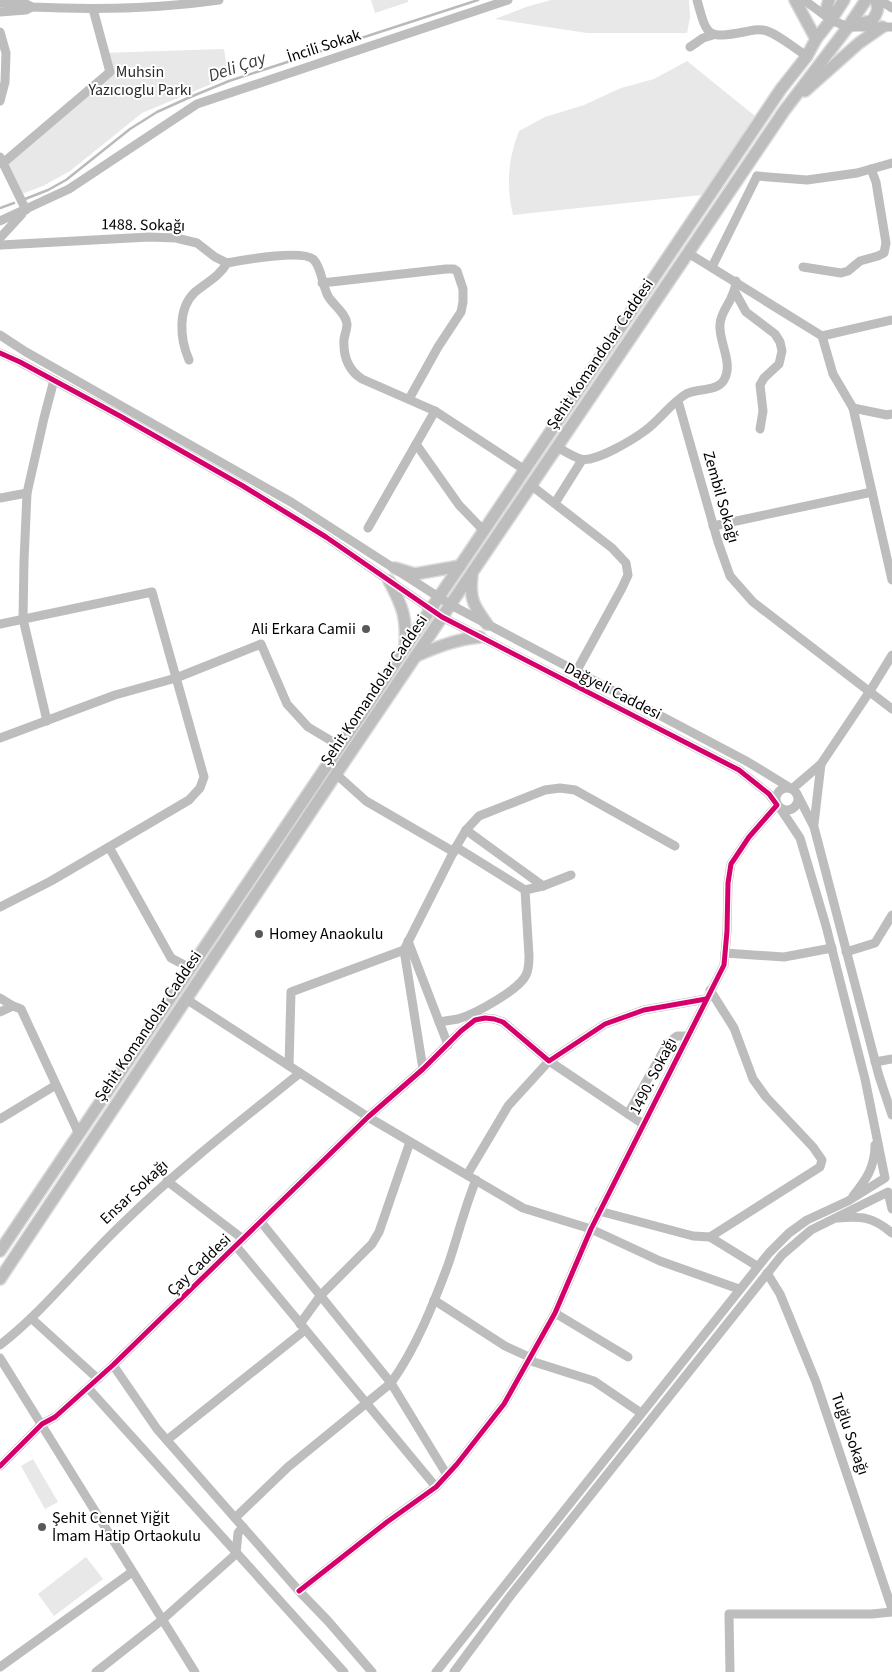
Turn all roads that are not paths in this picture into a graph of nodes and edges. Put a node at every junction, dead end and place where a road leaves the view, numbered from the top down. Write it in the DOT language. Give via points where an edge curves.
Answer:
graph roads {
  1 [pos="219,0"];
  2 [pos="508,0"];
  3 [pos="697,0"];
  4 [pos="795,0"];
  5 [pos="804,0"];
  6 [pos="829,0"];
  7 [pos="844,0"];
  8 [pos="866,0"];
  9 [pos="875,0"];
  10 [pos="880,0"];
  11 [pos="0,3"];
  12 [pos="81,5"];
  13 [pos="32,7"];
  14 [pos="892,8"];
  15 [pos="93,9"];
  16 [pos="0,12"];
  17 [pos="831,20"];
  18 [pos="849,26"];
  19 [pos="887,27"];
  20 [pos="0,32"];
  21 [pos="713,34"];
  22 [pos="816,39"];
  23 [pos="690,47"];
  24 [pos="0,50"];
  25 [pos="806,56"];
  26 [pos="5,59"];
  27 [pos="0,101"];
  28 [pos="784,111"];
  29 [pos="1,160"];
  30 [pos="892,163"];
  31 [pos="748,165"];
  32 [pos="871,169"];
  33 [pos="757,176"];
  34 [pos="26,210"];
  35 [pos="0,222"];
  36 [pos="4,228"];
  37 [pos="0,243"];
  38 [pos="688,253"];
  39 [pos="227,263"];
  40 [pos="712,267"];
  41 [pos="803,268"];
  42 [pos="736,281"];
  43 [pos="322,283"];
  44 [pos="735,292"];
  45 [pos="892,320"];
  46 [pos="0,329"];
  47 [pos="0,335"];
  48 [pos="822,336"];
  49 [pos="9,341"];
  50 [pos="0,353"];
  51 [pos="189,360"];
  52 [pos="54,380"];
  53 [pos="409,399"];
  54 [pos="678,401"];
  55 [pos="852,408"];
  56 [pos="435,411"];
  57 [pos="892,414"];
  58 [pos="760,429"];
  59 [pos="416,444"];
  60 [pos="557,448"];
  61 [pos="582,460"];
  62 [pos="525,470"];
  63 [pos="532,486"];
  64 [pos="872,492"];
  65 [pos="26,493"];
  66 [pos="0,498"];
  67 [pos="555,504"];
  68 [pos="713,526"];
  69 [pos="368,528"];
  70 [pos="484,531"];
  71 [pos="460,566"];
  72 [pos="395,568"];
  73 [pos="473,572"];
  74 [pos="892,580"];
  75 [pos="389,581"];
  76 [pos="439,597"];
  77 [pos="451,605"];
  78 [pos="430,610"];
  79 [pos="442,617"];
  80 [pos="23,619"];
  81 [pos="0,624"];
  82 [pos="487,624"];
  83 [pos="480,637"];
  84 [pos="405,649"];
  85 [pos="892,655"];
  86 [pos="416,656"];
  87 [pos="576,672"];
  88 [pos="176,678"];
  89 [pos="870,691"];
  90 [pos="892,709"];
  91 [pos="47,721"];
  92 [pos="0,738"];
  93 [pos="340,746"];
  94 [pos="821,764"];
  95 [pos="336,774"];
  96 [pos="795,792"];
  97 [pos="779,806"];
  98 [pos="814,826"];
  99 [pos="466,830"];
  100 [pos="675,846"];
  101 [pos="109,847"];
  102 [pos="455,850"];
  103 [pos="571,875"];
  104 [pos="543,886"];
  105 [pos="525,890"];
  106 [pos="0,907"];
  107 [pos="892,915"];
  108 [pos="408,941"];
  109 [pos="832,948"];
  110 [pos="404,950"];
  111 [pos="846,952"];
  112 [pos="725,953"];
  113 [pos="190,968"];
  114 [pos="708,995"];
  115 [pos="0,998"];
  116 [pos="186,999"];
  117 [pos="13,1006"];
  118 [pos="0,1012"];
  119 [pos="439,1022"];
  120 [pos="688,1036"];
  121 [pos="448,1045"];
  122 [pos="892,1059"];
  123 [pos="549,1061"];
  124 [pos="875,1062"];
  125 [pos="289,1066"];
  126 [pos="423,1069"];
  127 [pos="300,1073"];
  128 [pos="56,1085"];
  129 [pos="628,1114"];
  130 [pos="892,1115"];
  131 [pos="368,1117"];
  132 [pos="0,1119"];
  133 [pos="643,1124"];
  134 [pos="875,1128"];
  135 [pos="79,1134"];
  136 [pos="410,1142"];
  137 [pos="892,1169"];
  138 [pos="467,1175"];
  139 [pos="885,1178"];
  140 [pos="476,1180"];
  141 [pos="167,1181"];
  142 [pos="890,1193"];
  143 [pos="848,1200"];
  144 [pos="892,1209"];
  145 [pos="599,1211"];
  146 [pos="833,1219"];
  147 [pos="261,1222"];
  148 [pos="591,1228"];
  149 [pos="892,1234"];
  150 [pos="710,1237"];
  151 [pos="243,1239"];
  152 [pos="236,1246"];
  153 [pos="0,1251"];
  154 [pos="758,1266"];
  155 [pos="768,1273"];
  156 [pos="0,1279"];
  157 [pos="739,1289"];
  158 [pos="321,1295"];
  159 [pos="434,1300"];
  160 [pos="555,1313"];
  161 [pos="31,1318"];
  162 [pos="303,1327"];
  163 [pos="0,1345"];
  164 [pos="529,1357"];
  165 [pos="628,1357"];
  166 [pos="0,1358"];
  167 [pos="113,1366"];
  168 [pos="98,1379"];
  169 [pos="391,1383"];
  170 [pos="88,1388"];
  171 [pos="366,1403"];
  172 [pos="641,1413"];
  173 [pos="42,1424"];
  174 [pos="167,1440"];
  175 [pos="0,1466"];
  176 [pos="447,1475"];
  177 [pos="436,1487"];
  178 [pos="235,1518"];
  179 [pos="243,1527"];
  180 [pos="236,1554"];
  181 [pos="132,1572"];
  182 [pos="299,1591"];
  183 [pos="892,1610"];
  184 [pos="162,1620"];
  185 [pos="0,1667"];
  186 [pos="96,1672"];
  187 [pos="194,1672"];
  188 [pos="344,1672"];
  189 [pos="372,1672"];
  190 [pos="436,1672"];
  191 [pos="454,1672"];
  192 [pos="730,1672"];
  1 -- 15 [label="street"];
  2 -- 34 [label="street, İncili Sokak" via="197,104 69,189"];
  3 -- 21 [label="street" via="706,26"];
  4 -- 22 [label="main road"];
  5 -- 17 [label="street"];
  6 -- 17 [label="main road" via="827,7"];
  7 -- 17 [label="main road, Şehit Komandolar Caddesi"];
  8 -- 18 [label="main road, Şehit Komandolar Caddesi"];
  9 -- 18 [label="main road" via="878,11 872,21"];
  10 -- 14 [label="street"];
  11 -- 13 [label="street"];
  12 -- 13 [label="street"];
  12 -- 15 [label="street"];
  13 -- 16 [label="street"];
  15 -- 29 [label="street" via="110,72"];
  17 -- 18 [label="street"];
  17 -- 22 [label="main road, Şehit Komandolar Caddesi"];
  18 -- 19 [label="street"];
  18 -- 28 [label="main road, Şehit Komandolar Caddesi"];
  19 -- 28 [label="main road" via="859,43"];
  20 -- 26 [label="street"];
  21 -- 23 [label="street"];
  21 -- 25 [label="street" via="721,36 766,30"];
  22 -- 25 [label="main road, Şehit Komandolar Caddesi"];
  24 -- 26 [label="street"];
  25 -- 62 [label="main road, Şehit Komandolar Caddesi"];
  26 -- 27 [label="street" via="5,82"];
  28 -- 31 [label="main road, Şehit Komandolar Caddesi"];
  29 -- 34 [label="street"];
  30 -- 32 [label="street"];
  31 -- 33 [label="street"];
  31 -- 38 [label="main road, Şehit Komandolar Caddesi"];
  32 -- 33 [label="street" via="808,180"];
  32 -- 41 [label="street" via="886,244 884,253 860,261 841,273"];
  33 -- 40 [label="street"];
  34 -- 35 [label="street, İncili Sokak"];
  34 -- 36 [label="street"];
  36 -- 37 [label="street"];
  37 -- 39 [label="street, 1488. Sokağı" via="176,238 198,243"];
  38 -- 40 [label="street"];
  38 -- 60 [label="main road, Şehit Komandolar Caddesi"];
  39 -- 43 [label="street" via="306,256 315,262"];
  39 -- 51 [label="street" via="218,276 194,294 186,305 182,331"];
  40 -- 42 [label="street"];
  42 -- 44 [label="street"];
  42 -- 48 [label="street"];
  43 -- 53 [label="street" via="345,318 345,353 350,368 362,379"];
  43 -- 53 [label="street" via="446,269 457,271 463,289 461,312"];
  44 -- 54 [label="street" via="720,325 727,371 724,381 716,387 685,395"];
  44 -- 58 [label="street" via="746,312 775,334 782,351 779,364 760,385 763,411"];
  45 -- 48 [label="street"];
  46 -- 49 [label="street"];
  47 -- 49 [label="street, Dağyeli Caddesi"];
  48 -- 55 [label="street" via="833,374"];
  49 -- 72 [label="street, Dağyeli Caddesi" via="292,502"];
  50 -- 52 [label="street, Dağyeli Caddesi"];
  52 -- 65 [label="street"];
  52 -- 75 [label="street, Dağyeli Caddesi" via="243,486 326,537"];
  53 -- 56 [label="street"];
  54 -- 61 [label="street" via="646,430 607,454"];
  54 -- 68 [label="street, Zembil Sokağı"];
  55 -- 57 [label="street"];
  55 -- 64 [label="street"];
  56 -- 59 [label="street"];
  56 -- 62 [label="street"];
  59 -- 69 [label="street"];
  59 -- 70 [label="street" via="459,505"];
  60 -- 61 [label="street"];
  60 -- 63 [label="main road, Şehit Komandolar Caddesi"];
  61 -- 67 [label="street"];
  62 -- 70 [label="main road, Şehit Komandolar Caddesi"];
  63 -- 67 [label="street"];
  63 -- 73 [label="main road, Şehit Komandolar Caddesi"];
  64 -- 68 [label="street"];
  64 -- 74 [label="street"];
  65 -- 66 [label="street"];
  65 -- 80 [label="street"];
  67 -- 87 [label="street" via="612,548 626,563 628,575"];
  68 -- 89 [label="street, Zembil Sokağı" via="730,576 753,602"];
  70 -- 71 [label="main road, Şehit Komandolar Caddesi"];
  71 -- 72 [label="main road" via="415,574"];
  71 -- 76 [label="main road, Şehit Komandolar Caddesi"];
  72 -- 76 [label="street, Dağyeli Caddesi"];
  73 -- 77 [label="main road, Şehit Komandolar Caddesi"];
  73 -- 82 [label="main road" via="471,597"];
  75 -- 78 [label="street, Dağyeli Caddesi"];
  75 -- 84 [label="main road" via="405,614"];
  76 -- 77 [label="street, Dağyeli Caddesi"];
  76 -- 78 [label="main road, Şehit Komandolar Caddesi"];
  77 -- 79 [label="main road, Şehit Komandolar Caddesi"];
  77 -- 82 [label="street, Dağyeli Caddesi"];
  78 -- 79 [label="street, Dağyeli Caddesi"];
  78 -- 84 [label="main road, Şehit Komandolar Caddesi"];
  79 -- 83 [label="street, Dağyeli Caddesi"];
  79 -- 86 [label="main road, Şehit Komandolar Caddesi"];
  80 -- 81 [label="street"];
  80 -- 88 [label="street" via="152,592"];
  80 -- 91 [label="street"];
  82 -- 87 [label="street, Dağyeli Caddesi"];
  83 -- 86 [label="main road" via="450,642"];
  83 -- 97 [label="street, Dağyeli Caddesi" via="739,770"];
  84 -- 93 [label="main road, Şehit Komandolar Caddesi"];
  85 -- 89 [label="street"];
  86 -- 95 [label="main road, Şehit Komandolar Caddesi"];
  87 -- 96 [label="street, Dağyeli Caddesi" via="748,762"];
  88 -- 91 [label="street" via="115,695"];
  88 -- 93 [label="street" via="261,644 287,704 308,727"];
  88 -- 101 [label="street" via="204,777 200,788 189,800"];
  89 -- 90 [label="street, Zembil Sokağı"];
  89 -- 94 [label="street"];
  91 -- 92 [label="street"];
  93 -- 113 [label="main road, Şehit Komandolar Caddesi"];
  94 -- 96 [label="street"];
  94 -- 98 [label="street"];
  95 -- 102 [label="street" via="366,801"];
  95 -- 116 [label="main road, Şehit Komandolar Caddesi"];
  96 -- 97 [label="street" via="785,788 779,792 776,798"];
  96 -- 97 [label="street" via="798,802 794,808 787,811"];
  96 -- 98 [label="street"];
  97 -- 109 [label="street, Dağyeli Caddesi" via="805,852"];
  97 -- 112 [label="street, 1490. Sokağı" via="749,837 731,864"];
  98 -- 111 [label="street"];
  99 -- 100 [label="street" via="479,816 545,790 560,788 575,790"];
  99 -- 102 [label="street"];
  99 -- 104 [label="street"];
  101 -- 106 [label="street"];
  101 -- 113 [label="street" via="171,958"];
  102 -- 105 [label="street"];
  102 -- 108 [label="street"];
  103 -- 104 [label="street"];
  104 -- 105 [label="street"];
  105 -- 119 [label="street" via="529,956 526,976 512,990 474,1012"];
  107 -- 111 [label="street" via="875,943"];
  108 -- 110 [label="street"];
  108 -- 119 [label="street"];
  109 -- 112 [label="street" via="784,957"];
  109 -- 134 [label="street, Dağyeli Caddesi"];
  110 -- 125 [label="street" via="292,992"];
  110 -- 126 [label="street"];
  111 -- 124 [label="street"];
  112 -- 114 [label="street, 1490. Sokağı" via="724,965"];
  113 -- 135 [label="main road, Şehit Komandolar Caddesi"];
  114 -- 120 [label="street, 1490. Sokağı"];
  114 -- 123 [label="street" via="644,1010 605,1024"];
  114 -- 150 [label="street" via="734,1028 753,1079 822,1160 820,1167"];
  115 -- 117 [label="street"];
  116 -- 125 [label="street"];
  116 -- 156 [label="main road, Şehit Komandolar Caddesi"];
  117 -- 118 [label="street"];
  117 -- 128 [label="street" via="22,1009"];
  119 -- 121 [label="street"];
  120 -- 129 [label="street" via="677,1036 668,1043"];
  120 -- 133 [label="street, 1490. Sokağı"];
  121 -- 123 [label="street, Çay Caddesi" via="475,1020 494,1019 503,1022"];
  121 -- 126 [label="street, Çay Caddesi"];
  122 -- 124 [label="street"];
  123 -- 129 [label="street, Çay Caddesi"];
  123 -- 138 [label="street" via="508,1106"];
  124 -- 130 [label="street"];
  125 -- 127 [label="street"];
  126 -- 131 [label="street, Çay Caddesi"];
  127 -- 131 [label="street"];
  127 -- 141 [label="street, Ensar Sokağı"];
  128 -- 132 [label="street"];
  128 -- 135 [label="street"];
  129 -- 133 [label="street, Çay Caddesi"];
  131 -- 136 [label="street"];
  131 -- 147 [label="street, Çay Caddesi"];
  133 -- 145 [label="street, 1490. Sokağı"];
  134 -- 139 [label="street"];
  134 -- 143 [label="street" via="875,1157 871,1172"];
  135 -- 153 [label="main road, Şehit Komandolar Caddesi"];
  136 -- 138 [label="street"];
  136 -- 158 [label="street" via="379,1232 372,1244"];
  137 -- 139 [label="street"];
  138 -- 140 [label="street"];
  139 -- 142 [label="street"];
  139 -- 143 [label="street"];
  140 -- 148 [label="street" via="524,1208"];
  140 -- 159 [label="street"];
  141 -- 151 [label="street"];
  141 -- 161 [label="street, Ensar Sokağı"];
  142 -- 144 [label="street"];
  142 -- 146 [label="street"];
  143 -- 154 [label="street" via="807,1220 789,1233"];
  145 -- 148 [label="street, 1490. Sokağı"];
  145 -- 150 [label="street" via="693,1236"];
  146 -- 149 [label="street" via="869,1218"];
  146 -- 155 [label="street" via="797,1240"];
  147 -- 151 [label="street, Çay Caddesi"];
  147 -- 158 [label="street"];
  148 -- 157 [label="street" via="660,1261"];
  148 -- 160 [label="street, 1490. Sokağı"];
  150 -- 154 [label="street"];
  151 -- 152 [label="street, Çay Caddesi"];
  152 -- 162 [label="street"];
  152 -- 167 [label="street, Çay Caddesi"];
  154 -- 157 [label="street"];
  155 -- 183 [label="street, Tuğlu Sokağı" via="780,1294 816,1382"];
  155 -- 191 [label="street" via="511,1595"];
  157 -- 172 [label="street"];
  158 -- 162 [label="street"];
  158 -- 169 [label="street"];
  159 -- 164 [label="street"];
  159 -- 169 [label="street"];
  160 -- 164 [label="street, 1490. Sokağı"];
  160 -- 165 [label="street"];
  161 -- 163 [label="street, Ensar Sokağı"];
  161 -- 168 [label="street"];
  162 -- 171 [label="street"];
  162 -- 174 [label="street"];
  164 -- 172 [label="street" via="537,1363 594,1381"];
  164 -- 176 [label="street, 1490. Sokağı" via="504,1404"];
  166 -- 173 [label="street"];
  167 -- 168 [label="street, Çay Caddesi"];
  167 -- 174 [label="street"];
  168 -- 170 [label="street, Çay Caddesi"];
  169 -- 171 [label="street"];
  169 -- 176 [label="street"];
  170 -- 173 [label="street, Çay Caddesi"];
  170 -- 180 [label="street"];
  171 -- 177 [label="street"];
  171 -- 178 [label="street" via="288,1468"];
  172 -- 190 [label="street"];
  173 -- 175 [label="street, Çay Caddesi"];
  173 -- 181 [label="street"];
  174 -- 178 [label="street"];
  176 -- 177 [label="street, 1490. Sokağı"];
  177 -- 182 [label="street, 1490. Sokağı"];
  178 -- 179 [label="street"];
  179 -- 180 [label="street" via="238,1533"];
  179 -- 182 [label="street"];
  180 -- 184 [label="street"];
  180 -- 188 [label="street"];
  181 -- 184 [label="street"];
  181 -- 185 [label="street"];
  182 -- 189 [label="street"];
  183 -- 192 [label="street" via="872,1614 729,1614"];
  184 -- 186 [label="street"];
  184 -- 187 [label="street"];
}
